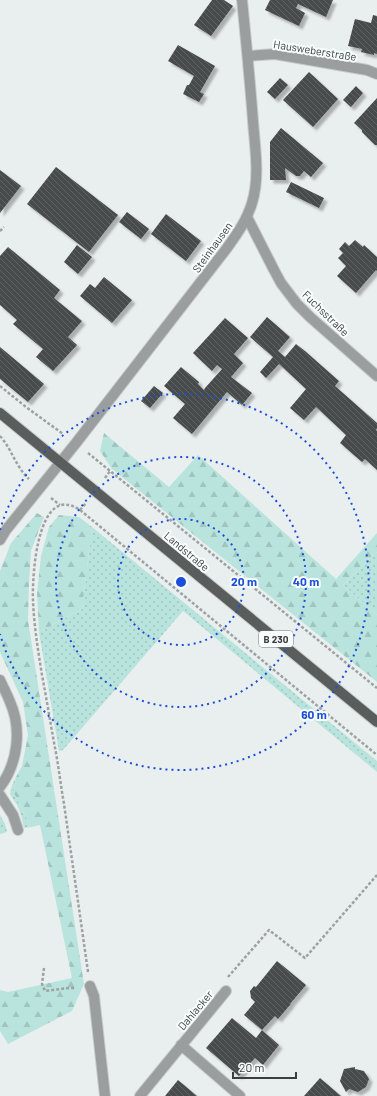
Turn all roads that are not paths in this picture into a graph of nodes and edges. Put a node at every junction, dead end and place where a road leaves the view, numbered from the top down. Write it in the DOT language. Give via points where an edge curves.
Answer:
graph roads {
  1 [pos="242,0"];
  2 [pos="248,56"];
  3 [pos="377,74"];
  4 [pos="247,217"];
  5 [pos="377,376"];
  6 [pos="0,413"];
  7 [pos="61,462"];
  8 [pos="0,540"];
  9 [pos="0,680"];
  10 [pos="377,722"];
  11 [pos="0,787"];
  12 [pos="0,795"];
  13 [pos="18,830"];
  14 [pos="90,986"];
  15 [pos="226,991"];
  16 [pos="182,1045"];
  17 [pos="105,1096"];
  18 [pos="140,1096"];
  19 [pos="240,1096"];
  1 -- 2 [label="street, Steinhausen"];
  2 -- 3 [label="street, Hausweberstraße" via="275,54 368,70"];
  2 -- 4 [label="street, Steinhausen" via="256,162 255,188"];
  4 -- 5 [label="street, Fuchsstraße" via="281,282 298,304"];
  4 -- 7 [label="street, Steinhausen" via="227,248"];
  6 -- 7 [label="main road, Landstraße / B 230"];
  7 -- 8 [label="street, Steinhausen"];
  7 -- 10 [label="main road, Landstraße / B 230"];
  9 -- 11 [label="street" via="11,703 17,732 14,760"];
  12 -- 13 [label="street" via="13,815"];
  14 -- 17 [label="street" via="94,996"];
  15 -- 16 [label="street, Dahlacker"];
  16 -- 18 [label="street, Dahlacker"];
  16 -- 19 [label="street, Dahlacker"];
}
